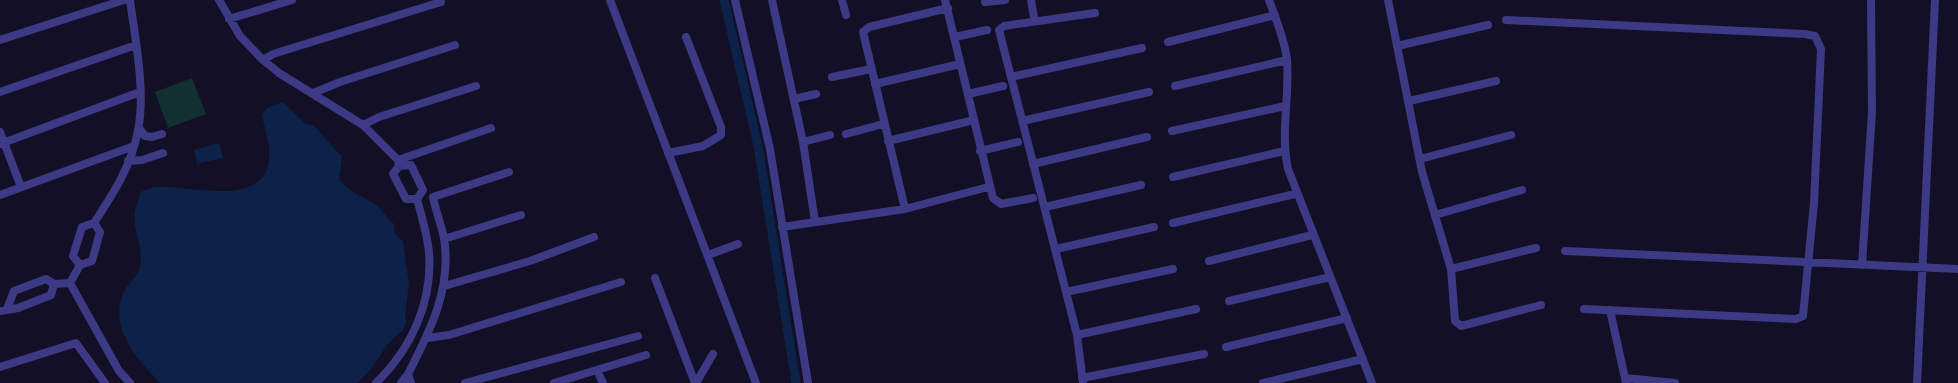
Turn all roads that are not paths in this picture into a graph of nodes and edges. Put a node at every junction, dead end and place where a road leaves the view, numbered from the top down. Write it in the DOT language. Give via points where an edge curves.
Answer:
graph roads {
  1 [pos="124,0"];
  2 [pos="130,0"];
  3 [pos="219,0"];
  4 [pos="292,0"];
  5 [pos="610,0"];
  6 [pos="735,0"];
  7 [pos="772,0"];
  8 [pos="842,0"];
  9 [pos="945,0"];
  10 [pos="1005,0"];
  11 [pos="1031,0"];
  12 [pos="1269,0"];
  13 [pos="1388,0"];
  14 [pos="1871,0"];
  15 [pos="1935,0"];
  16 [pos="441,2"];
  17 [pos="985,2"];
  18 [pos="948,8"];
  19 [pos="1095,13"];
  20 [pos="846,14"];
  21 [pos="1275,15"];
  22 [pos="1034,17"];
  23 [pos="229,19"];
  24 [pos="1506,20"];
  25 [pos="1488,25"];
  26 [pos="987,30"];
  27 [pos="686,37"];
  28 [pos="955,37"];
  29 [pos="0,40"];
  30 [pos="1168,42"];
  31 [pos="136,45"];
  32 [pos="455,46"];
  33 [pos="1397,46"];
  34 [pos="1142,48"];
  35 [pos="263,60"];
  36 [pos="1287,60"];
  37 [pos="960,64"];
  38 [pos="871,69"];
  39 [pos="832,77"];
  40 [pos="1010,77"];
  41 [pos="1496,81"];
  42 [pos="875,84"];
  43 [pos="476,86"];
  44 [pos="1002,86"];
  45 [pos="1175,86"];
  46 [pos="0,92"];
  47 [pos="140,92"];
  48 [pos="1149,92"];
  49 [pos="313,93"];
  50 [pos="816,94"];
  51 [pos="968,94"];
  52 [pos="794,99"];
  53 [pos="1409,101"];
  54 [pos="1284,106"];
  55 [pos="974,120"];
  56 [pos="1022,121"];
  57 [pos="883,124"];
  58 [pos="363,125"];
  59 [pos="138,128"];
  60 [pos="491,128"];
  61 [pos="1172,131"];
  62 [pos="0,132"];
  63 [pos="162,134"];
  64 [pos="846,134"];
  65 [pos="830,135"];
  66 [pos="1510,135"];
  67 [pos="1147,136"];
  68 [pos="888,141"];
  69 [pos="803,142"];
  70 [pos="1018,142"];
  71 [pos="2,144"];
  72 [pos="134,146"];
  73 [pos="980,151"];
  74 [pos="1284,151"];
  75 [pos="163,153"];
  76 [pos="668,153"];
  77 [pos="1420,159"];
  78 [pos="128,161"];
  79 [pos="399,163"];
  80 [pos="1033,164"];
  81 [pos="509,172"];
  82 [pos="1173,178"];
  83 [pos="1141,185"];
  84 [pos="21,187"];
  85 [pos="988,187"];
  86 [pos="1522,190"];
  87 [pos="1295,194"];
  88 [pos="0,196"];
  89 [pos="1033,198"];
  90 [pos="417,199"];
  91 [pos="1045,206"];
  92 [pos="905,209"];
  93 [pos="1435,214"];
  94 [pos="521,215"];
  95 [pos="815,222"];
  96 [pos="94,223"];
  97 [pos="1173,224"];
  98 [pos="782,227"];
  99 [pos="1154,227"];
  100 [pos="1312,235"];
  101 [pos="594,237"];
  102 [pos="444,239"];
  103 [pos="738,244"];
  104 [pos="1536,248"];
  105 [pos="1056,250"];
  106 [pos="1565,252"];
  107 [pos="708,255"];
  108 [pos="1209,261"];
  109 [pos="1808,262"];
  110 [pos="80,264"];
  111 [pos="1862,265"];
  112 [pos="1923,267"];
  113 [pos="1172,269"];
  114 [pos="1451,269"];
  115 [pos="1958,269"];
  116 [pos="1330,277"];
  117 [pos="655,278"];
  118 [pos="621,282"];
  119 [pos="70,283"];
  120 [pos="54,284"];
  121 [pos="444,286"];
  122 [pos="1066,292"];
  123 [pos="1228,301"];
  124 [pos="1541,305"];
  125 [pos="1196,309"];
  126 [pos="1584,309"];
  127 [pos="4,310"];
  128 [pos="1610,310"];
  129 [pos="1347,318"];
  130 [pos="1077,335"];
  131 [pos="638,336"];
  132 [pos="427,338"];
  133 [pos="1226,347"];
  134 [pos="713,354"];
  135 [pos="1204,354"];
  136 [pos="646,355"];
  137 [pos="1363,359"];
  138 [pos="0,366"];
  139 [pos="597,370"];
  140 [pos="408,374"];
  141 [pos="1082,381"];
  142 [pos="1626,381"];
  143 [pos="105,383"];
  144 [pos="130,383"];
  145 [pos="376,383"];
  146 [pos="401,383"];
  147 [pos="411,383"];
  148 [pos="465,383"];
  149 [pos="554,383"];
  150 [pos="603,383"];
  151 [pos="696,383"];
  152 [pos="756,383"];
  153 [pos="808,383"];
  154 [pos="1263,383"];
  155 [pos="1372,383"];
  156 [pos="1675,383"];
  157 [pos="1917,383"];
  1 -- 29 [label="street"];
  2 -- 31 [label="street"];
  3 -- 23 [label="street"];
  4 -- 23 [label="street"];
  5 -- 76 [label="street"];
  6 -- 98 [label="street" via="770,149"];
  7 -- 52 [label="street"];
  8 -- 20 [label="street"];
  9 -- 18 [label="street"];
  10 -- 17 [label="street"];
  11 -- 22 [label="street"];
  12 -- 21 [label="street"];
  13 -- 33 [label="street"];
  14 -- 111 [label="street" via="1872,112"];
  15 -- 112 [label="street"];
  16 -- 35 [label="street" via="273,54"];
  18 -- 28 [label="street"];
  18 -- 38 [label="street" via="865,29"];
  19 -- 40 [label="street" via="1001,28 999,35"];
  21 -- 30 [label="street"];
  21 -- 36 [label="street"];
  23 -- 35 [label="street"];
  24 -- 109 [label="street" via="1815,36 1821,49"];
  25 -- 33 [label="street"];
  26 -- 28 [label="street"];
  27 -- 76 [label="street" via="721,135 702,146"];
  28 -- 37 [label="street"];
  31 -- 46 [label="street"];
  31 -- 47 [label="street"];
  32 -- 49 [label="street"];
  33 -- 53 [label="street"];
  34 -- 40 [label="street"];
  35 -- 49 [label="street"];
  36 -- 45 [label="street"];
  36 -- 54 [label="street"];
  37 -- 42 [label="street"];
  37 -- 51 [label="street"];
  38 -- 39 [label="street"];
  38 -- 42 [label="street"];
  40 -- 56 [label="street"];
  41 -- 53 [label="street"];
  42 -- 57 [label="street"];
  43 -- 58 [label="street"];
  44 -- 51 [label="street"];
  47 -- 59 [label="street"];
  47 -- 71 [label="street"];
  48 -- 56 [label="street"];
  49 -- 58 [label="street"];
  50 -- 52 [label="street"];
  51 -- 55 [label="street"];
  52 -- 69 [label="street"];
  53 -- 77 [label="street"];
  54 -- 61 [label="street"];
  54 -- 74 [label="street"];
  55 -- 68 [label="street"];
  55 -- 73 [label="street"];
  56 -- 80 [label="street"];
  57 -- 64 [label="street"];
  57 -- 68 [label="street"];
  58 -- 79 [label="street"];
  59 -- 63 [label="street" via="145,136"];
  59 -- 72 [label="street"];
  60 -- 79 [label="street"];
  62 -- 71 [label="street"];
  65 -- 69 [label="street"];
  66 -- 77 [label="street"];
  67 -- 80 [label="street"];
  68 -- 92 [label="street"];
  69 -- 95 [label="street"];
  70 -- 73 [label="street"];
  71 -- 84 [label="street"];
  72 -- 78 [label="street"];
  72 -- 84 [label="street"];
  73 -- 85 [label="street"];
  74 -- 82 [label="street"];
  74 -- 87 [label="street"];
  75 -- 78 [label="street"];
  76 -- 107 [label="street"];
  77 -- 93 [label="street"];
  78 -- 96 [label="street" via="117,188"];
  79 -- 90 [label="street" via="393,174 406,199"];
  79 -- 90 [label="street" via="411,165 424,190"];
  80 -- 91 [label="street"];
  81 -- 102 [label="street" via="433,197"];
  83 -- 91 [label="street"];
  84 -- 88 [label="street"];
  85 -- 89 [label="street" via="998,204"];
  85 -- 92 [label="street"];
  86 -- 93 [label="street"];
  87 -- 97 [label="street"];
  87 -- 100 [label="street"];
  90 -- 145 [label="street" via="429,252 425,298 419,321 406,346"];
  91 -- 105 [label="street"];
  92 -- 95 [label="street"];
  93 -- 114 [label="street"];
  94 -- 102 [label="street"];
  95 -- 98 [label="street"];
  96 -- 110 [label="street" via="100,232 92,262"];
  96 -- 110 [label="street" via="82,226 73,256"];
  98 -- 153 [label="street"];
  99 -- 105 [label="street"];
  100 -- 108 [label="street"];
  100 -- 116 [label="street"];
  101 -- 121 [label="street" via="530,261"];
  102 -- 121 [label="street"];
  103 -- 107 [label="street"];
  104 -- 114 [label="street"];
  105 -- 122 [label="street"];
  106 -- 109 [label="street"];
  107 -- 152 [label="street"];
  109 -- 111 [label="street"];
  109 -- 128 [label="street" via="1803,316 1796,319"];
  110 -- 119 [label="street"];
  111 -- 112 [label="street"];
  112 -- 115 [label="street"];
  112 -- 157 [label="street"];
  113 -- 122 [label="street"];
  114 -- 124 [label="street" via="1454,317 1461,326"];
  116 -- 123 [label="street"];
  116 -- 129 [label="street"];
  117 -- 151 [label="street"];
  118 -- 132 [label="street" via="449,335"];
  119 -- 120 [label="street"];
  119 -- 144 [label="street" via="119,371"];
  120 -- 127 [label="street" via="52,295"];
  120 -- 127 [label="street" via="46,279 14,291"];
  121 -- 132 [label="street"];
  122 -- 130 [label="street"];
  125 -- 130 [label="street"];
  126 -- 128 [label="street"];
  128 -- 142 [label="street"];
  129 -- 133 [label="street"];
  129 -- 137 [label="street"];
  130 -- 141 [label="street"];
  131 -- 148 [label="street"];
  132 -- 140 [label="street"];
  134 -- 151 [label="street"];
  135 -- 141 [label="street"];
  136 -- 139 [label="street"];
  137 -- 154 [label="street"];
  137 -- 155 [label="street"];
  138 -- 143 [label="street" via="76,343"];
  139 -- 149 [label="street"];
  139 -- 150 [label="street"];
  140 -- 146 [label="street"];
  140 -- 147 [label="street"];
  142 -- 156 [label="street"];
}
